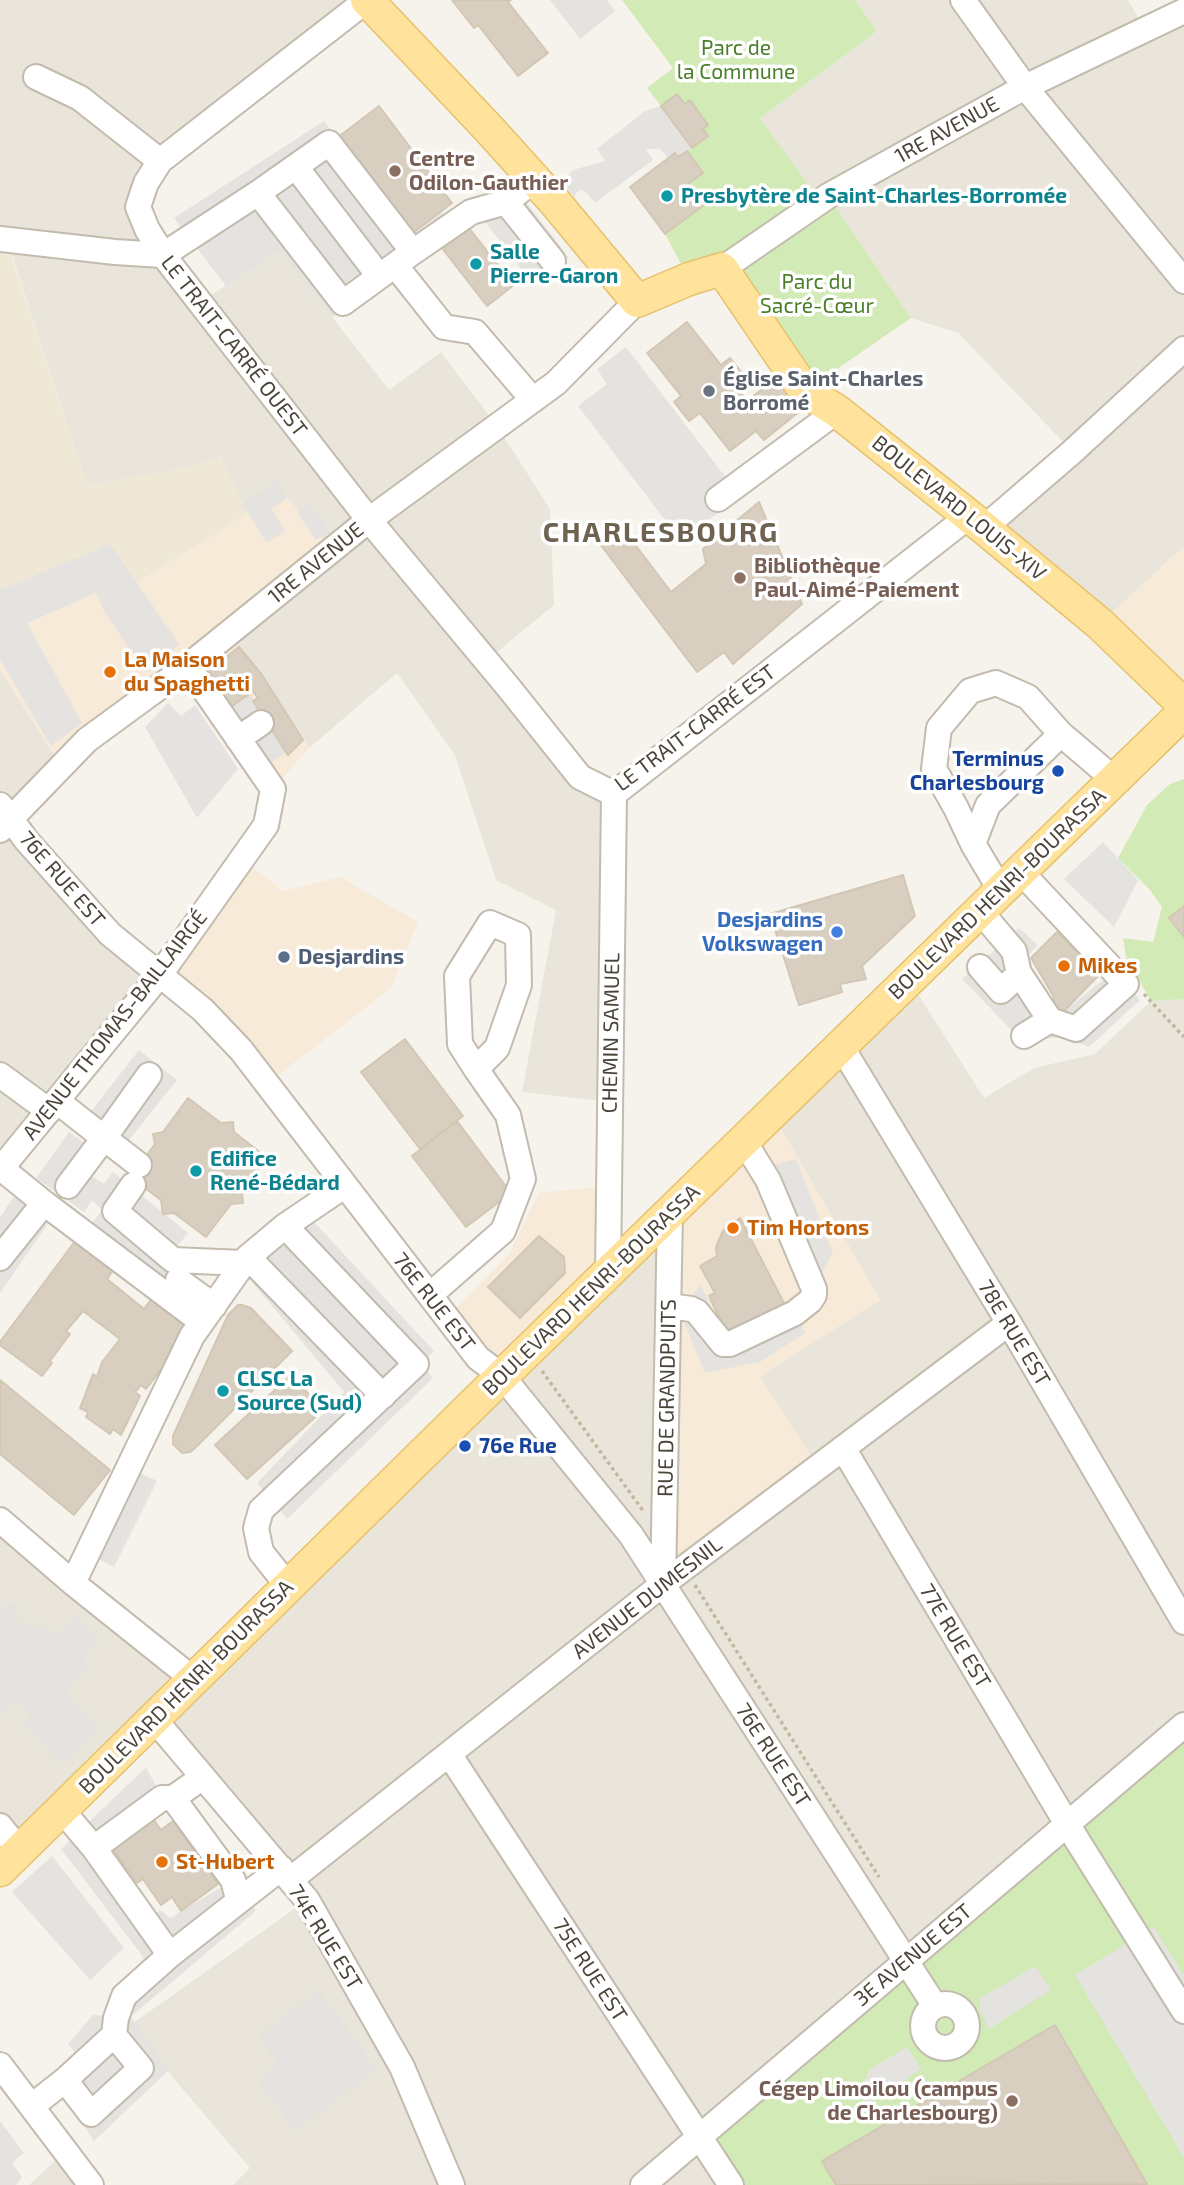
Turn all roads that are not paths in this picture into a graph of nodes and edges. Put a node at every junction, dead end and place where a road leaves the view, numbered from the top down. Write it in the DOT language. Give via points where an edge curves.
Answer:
graph roads {
  1 [pos="367,0"];
  2 [pos="963,0"];
  3 [pos="1184,11"];
  4 [pos="36,77"];
  5 [pos="1025,87"];
  6 [pos="160,161"];
  7 [pos="296,166"];
  8 [pos="534,180"];
  9 [pos="258,193"];
  10 [pos="506,202"];
  11 [pos="0,239"];
  12 [pos="163,255"];
  13 [pos="553,261"];
  14 [pos="395,264"];
  15 [pos="722,269"];
  16 [pos="1184,281"];
  17 [pos="637,301"];
  18 [pos="1184,349"];
  19 [pos="533,400"];
  20 [pos="837,411"];
  21 [pos="718,499"];
  22 [pos="369,520"];
  23 [pos="977,522"];
  24 [pos="188,666"];
  25 [pos="1184,705"];
  26 [pos="1184,712"];
  27 [pos="261,723"];
  28 [pos="1061,734"];
  29 [pos="238,739"];
  30 [pos="1115,780"];
  31 [pos="614,794"];
  32 [pos="4,818"];
  33 [pos="973,844"];
  34 [pos="1001,891"];
  35 [pos="981,967"];
  36 [pos="1019,973"];
  37 [pos="159,976"];
  38 [pos="1050,1020"];
  39 [pos="1024,1036"];
  40 [pos="841,1046"];
  41 [pos="476,1069"];
  42 [pos="0,1075"];
  43 [pos="149,1075"];
  44 [pos="53,1106"];
  45 [pos="104,1138"];
  46 [pos="744,1141"];
  47 [pos="1,1169"];
  48 [pos="68,1186"];
  49 [pos="344,1186"];
  50 [pos="44,1203"];
  51 [pos="670,1213"];
  52 [pos="285,1226"];
  53 [pos="0,1258"];
  54 [pos="246,1260"];
  55 [pos="608,1273"];
  56 [pos="178,1280"];
  57 [pos="430,1295"];
  58 [pos="669,1306"];
  59 [pos="208,1314"];
  60 [pos="1009,1323"];
  61 [pos="502,1376"];
  62 [pos="383,1396"];
  63 [pos="843,1448"];
  64 [pos="0,1520"];
  65 [pos="73,1583"];
  66 [pos="663,1584"];
  67 [pos="288,1586"];
  68 [pos="1184,1622"];
  69 [pos="193,1679"];
  70 [pos="153,1719"];
  71 [pos="1184,1725"];
  72 [pos="449,1754"];
  73 [pos="204,1777"];
  74 [pos="178,1805"];
  75 [pos="61,1809"];
  76 [pos="1067,1824"];
  77 [pos="0,1826"];
  78 [pos="93,1848"];
  79 [pos="10,1860"];
  80 [pos="286,1874"];
  81 [pos="239,1897"];
  82 [pos="170,1955"];
  83 [pos="906,1962"];
  84 [pos="935,2006"];
  85 [pos="1184,2011"];
  86 [pos="114,2035"];
  87 [pos="0,2064"];
  88 [pos="65,2080"];
  89 [pos="32,2106"];
  90 [pos="700,2137"];
  91 [pos="91,2185"];
  92 [pos="452,2185"];
  93 [pos="643,2185"];
  94 [pos="731,2185"];
  1 -- 6 [label="street, LE TRAIT-CARRÉ OUEST"];
  1 -- 8 [label="main road"];
  2 -- 5 [label="street"];
  3 -- 5 [label="street, 1RE AVENUE"];
  4 -- 6 [label="street" via="80,98"];
  5 -- 15 [label="street, 1RE AVENUE" via="828,196"];
  5 -- 16 [label="street"];
  6 -- 12 [label="street, LE TRAIT-CARRÉ OUEST" via="138,207"];
  7 -- 9 [label="street"];
  7 -- 14 [label="street"];
  7 -- 14 [label="street" via="329,143"];
  8 -- 10 [label="street"];
  8 -- 17 [label="main road"];
  9 -- 12 [label="street"];
  9 -- 14 [label="street" via="343,303"];
  10 -- 13 [label="street"];
  10 -- 14 [label="street" via="471,212"];
  11 -- 12 [label="street"];
  12 -- 22 [label="street, LE TRAIT-CARRÉ OUEST"];
  14 -- 19 [label="street" via="444,327 475,332"];
  15 -- 17 [label="main road"];
  15 -- 20 [label="main road, BOULEVARD LOUIS-XIV" via="805,391"];
  17 -- 19 [label="street, 1RE AVENUE" via="556,383"];
  18 -- 23 [label="street, LE TRAIT-CARRÉ EST" via="1072,452"];
  19 -- 22 [label="street, 1RE AVENUE"];
  20 -- 21 [label="street"];
  20 -- 23 [label="main road, BOULEVARD LOUIS-XIV"];
  22 -- 24 [label="street, 1RE AVENUE"];
  22 -- 31 [label="street, LE TRAIT-CARRÉ EST" via="580,777"];
  23 -- 25 [label="main road, BOULEVARD LOUIS-XIV" via="1100,624"];
  23 -- 31 [label="street, LE TRAIT-CARRÉ EST"];
  24 -- 29 [label="street, AVENUE THOMAS-BAILLAIRGÉ"];
  24 -- 32 [label="street, 1RE AVENUE" via="87,740"];
  26 -- 30 [label="main road, BOULEVARD HENRI-BOURASSA"];
  27 -- 29 [label="street"];
  28 -- 30 [label="street"];
  28 -- 33 [label="street" via="988,806"];
  28 -- 33 [label="street" via="1028,697 996,683 970,691 939,728 934,769"];
  29 -- 37 [label="street, AVENUE THOMAS-BAILLAIRGÉ" via="273,789 266,825"];
  30 -- 34 [label="main road, BOULEVARD HENRI-BOURASSA"];
  31 -- 55 [label="street, CHEMIN SAMUEL"];
  32 -- 37 [label="street, 76E RUE EST" via="110,934"];
  33 -- 34 [label="street"];
  34 -- 36 [label="street"];
  34 -- 38 [label="street" via="1067,921 1126,985 1076,1029"];
  34 -- 40 [label="main road, BOULEVARD HENRI-BOURASSA"];
  35 -- 36 [label="street" via="1001,991"];
  36 -- 38 [label="street"];
  37 -- 44 [label="street, AVENUE THOMAS-BAILLAIRGÉ"];
  37 -- 49 [label="street, 76E RUE EST" via="203,1010 241,1049"];
  38 -- 39 [label="street"];
  40 -- 46 [label="main road, BOULEVARD HENRI-BOURASSA"];
  40 -- 60 [label="street, 78E RUE EST"];
  41 -- 41 [label="street" via="497,1048 519,985 518,935 491,923 457,976 460,1044"];
  41 -- 57 [label="street" via="508,1115 523,1179 503,1231"];
  42 -- 44 [label="street"];
  43 -- 45 [label="street"];
  44 -- 45 [label="street"];
  44 -- 47 [label="street, AVENUE THOMAS-BAILLAIRGÉ"];
  45 -- 48 [label="street"];
  45 -- 54 [label="street" via="136,1175 115,1211 173,1260"];
  46 -- 51 [label="main road, BOULEVARD HENRI-BOURASSA"];
  46 -- 58 [label="street" via="768,1180 814,1294 795,1312 730,1344 723,1344 696,1312"];
  47 -- 50 [label="street"];
  49 -- 52 [label="street"];
  49 -- 57 [label="street, 76E RUE EST"];
  50 -- 53 [label="street"];
  50 -- 59 [label="street"];
  51 -- 55 [label="main road, BOULEVARD HENRI-BOURASSA"];
  51 -- 58 [label="street, RUE DE GRANDPUITS"];
  52 -- 54 [label="street"];
  52 -- 62 [label="street" via="416,1363"];
  54 -- 59 [label="street"];
  54 -- 62 [label="street"];
  55 -- 61 [label="main road, BOULEVARD HENRI-BOURASSA"];
  56 -- 59 [label="street"];
  57 -- 61 [label="street, 76E RUE EST" via="478,1359"];
  58 -- 66 [label="street, RUE DE GRANDPUITS"];
  59 -- 65 [label="street" via="192,1336"];
  60 -- 63 [label="street, AVENUE DUMESNIL"];
  60 -- 68 [label="street, 78E RUE EST"];
  61 -- 66 [label="street, 76E RUE EST" via="631,1535"];
  61 -- 67 [label="main road, BOULEVARD HENRI-BOURASSA"];
  62 -- 67 [label="street" via="261,1510 256,1528 261,1552"];
  63 -- 66 [label="street, AVENUE DUMESNIL"];
  63 -- 76 [label="street, 77E RUE EST"];
  64 -- 65 [label="street"];
  65 -- 69 [label="street"];
  66 -- 72 [label="street, AVENUE DUMESNIL"];
  66 -- 83 [label="street, 76E RUE EST"];
  67 -- 69 [label="main road, BOULEVARD HENRI-BOURASSA"];
  69 -- 70 [label="main road, BOULEVARD HENRI-BOURASSA"];
  70 -- 73 [label="street, 74E RUE EST"];
  70 -- 75 [label="main road, BOULEVARD HENRI-BOURASSA"];
  71 -- 76 [label="street, 3E AVENUE EST"];
  72 -- 80 [label="street, AVENUE DUMESNIL"];
  72 -- 90 [label="street, 75E RUE EST"];
  73 -- 74 [label="street"];
  73 -- 80 [label="street, 74E RUE EST"];
  74 -- 78 [label="street" via="162,1798"];
  74 -- 81 [label="street" via="181,1825"];
  75 -- 78 [label="street"];
  75 -- 79 [label="main road, BOULEVARD HENRI-BOURASSA"];
  76 -- 83 [label="street, 3E AVENUE EST"];
  76 -- 85 [label="street, 77E RUE EST"];
  77 -- 79 [label="street"];
  78 -- 82 [label="street"];
  80 -- 81 [label="street, AVENUE DUMESNIL"];
  80 -- 92 [label="street, 74E RUE EST" via="307,1900 402,2067"];
  81 -- 82 [label="street, AVENUE DUMESNIL"];
  82 -- 86 [label="street, AVENUE DUMESNIL" via="124,1996"];
  83 -- 84 [label="street, 76E RUE EST"];
  83 -- 90 [label="street, 3E AVENUE EST"];
  86 -- 88 [label="street"];
  86 -- 88 [label="street" via="141,2068 90,2113"];
  87 -- 89 [label="street"];
  88 -- 89 [label="street"];
  89 -- 91 [label="street"];
  90 -- 93 [label="street, 3E AVENUE EST"];
  90 -- 94 [label="street, 75E RUE EST"];
}
